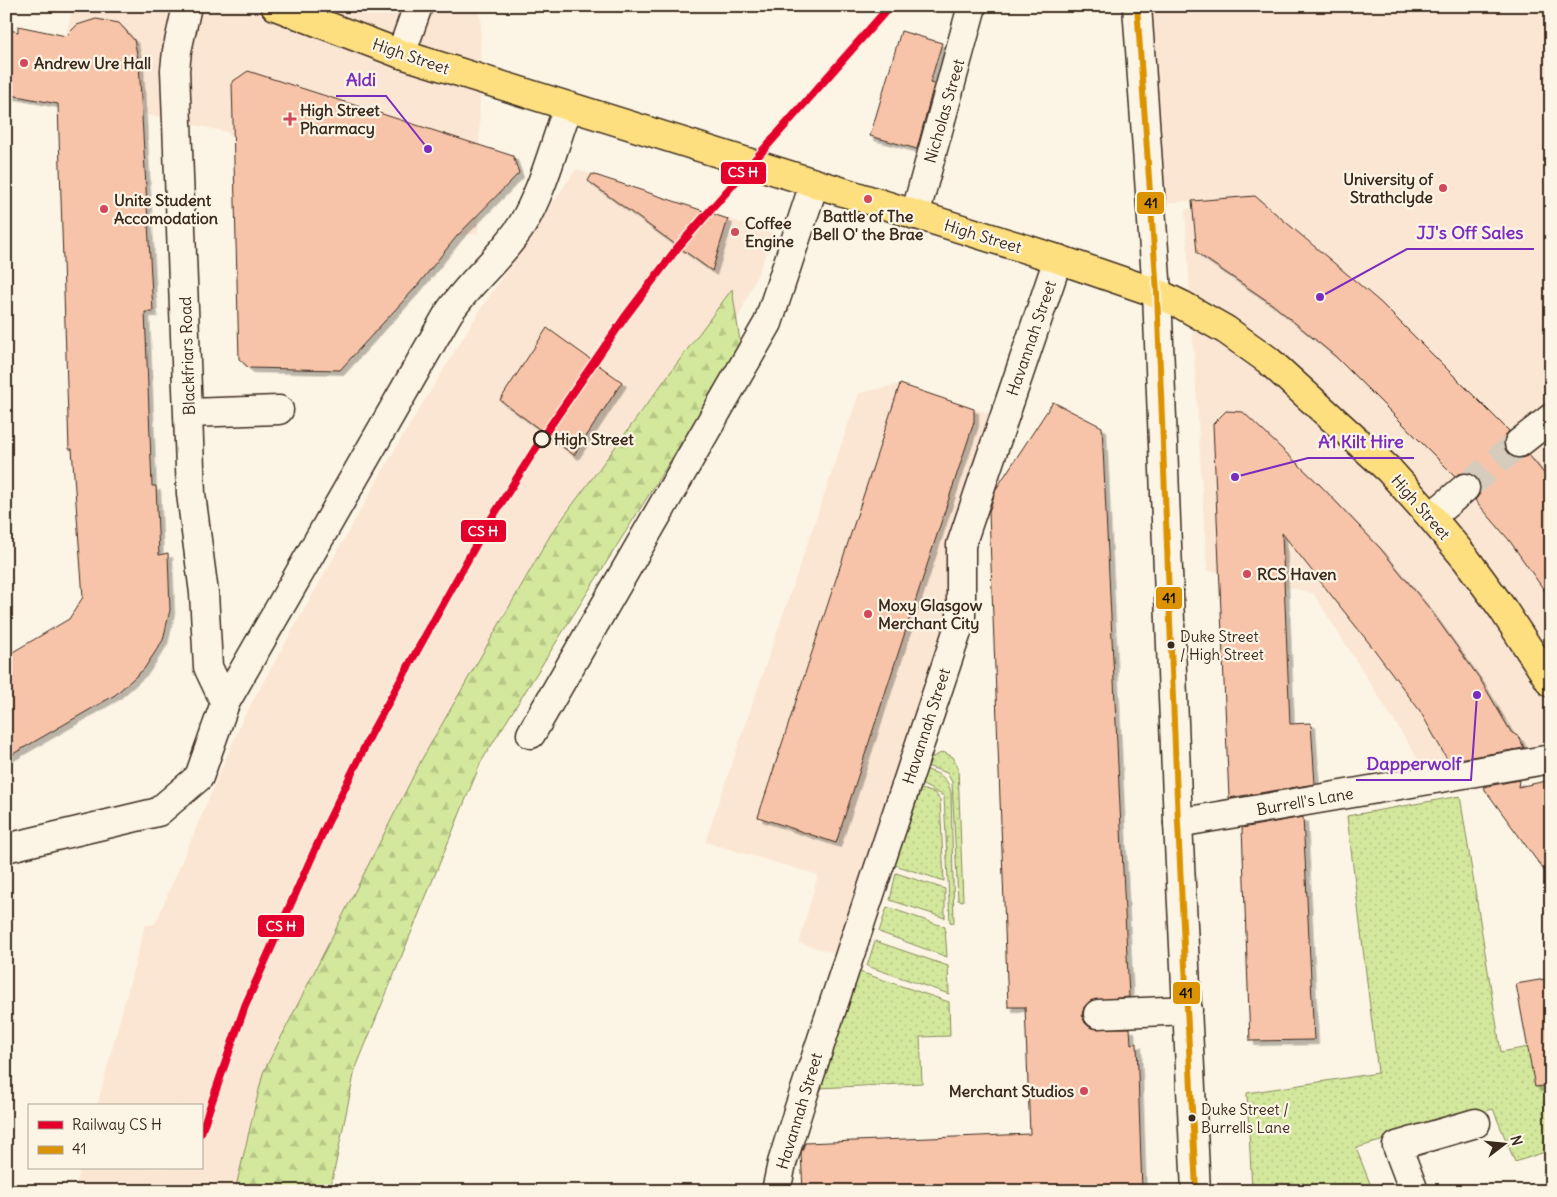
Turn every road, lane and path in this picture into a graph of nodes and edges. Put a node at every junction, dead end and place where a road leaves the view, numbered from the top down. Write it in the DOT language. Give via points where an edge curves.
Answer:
graph roads {
  1 [pos="187,6"];
  2 [pos="275,6"];
  3 [pos="418,6"];
  4 [pos="972,6"];
  5 [pos="1137,6"];
  6 [pos="401,54"];
  7 [pos="568,106"];
  8 [pos="814,184"];
  9 [pos="915,215"];
  10 [pos="1058,259"];
  11 [pos="1157,293"];
  12 [pos="279,410"];
  13 [pos="189,413"];
  14 [pos="1551,418"];
  15 [pos="1519,443"];
  16 [pos="1465,488"];
  17 [pos="1430,517"];
  18 [pos="1551,683"];
  19 [pos="225,703"];
  20 [pos="531,734"];
  21 [pos="1551,759"];
  22 [pos="1178,823"];
  23 [pos="6,848"];
  24 [pos="1188,1010"];
  25 [pos="1098,1014"];
  26 [pos="1476,1123"];
  27 [pos="776,1191"];
  28 [pos="1196,1191"];
  29 [pos="1414,1191"];
  1 -- 13 [label="street, Blackfriars Road" via="175,70"];
  2 -- 6 [label="main road, High Street"];
  3 -- 6 [label="street"];
  4 -- 9 [label="street, Nicholas Street"];
  5 -- 11 [label="street"];
  6 -- 7 [label="main road, High Street"];
  7 -- 8 [label="main road, High Street"];
  7 -- 19 [label="street" via="522,225 448,314"];
  8 -- 9 [label="main road, High Street"];
  8 -- 20 [label="street" via="768,323"];
  9 -- 10 [label="main road, High Street"];
  10 -- 11 [label="main road, High Street"];
  10 -- 27 [label="street, Havannah Street" via="961,545 961,620 799,1108"];
  11 -- 17 [label="main road, High Street" via="1204,316 1268,360 1389,470"];
  11 -- 22 [label="street"];
  12 -- 13 [label="street"];
  13 -- 19 [label="street, Blackfriars Road" via="191,494 204,593 208,667"];
  14 -- 15 [label="street"];
  16 -- 17 [label="street"];
  17 -- 18 [label="main road, High Street" via="1502,608"];
  19 -- 23 [label="street" via="199,777 158,812"];
  21 -- 22 [label="street, Burrell's Lane"];
  22 -- 24 [label="street"];
  24 -- 25 [label="street"];
  24 -- 28 [label="street"];
  26 -- 29 [label="street" via="1396,1146"];
}
